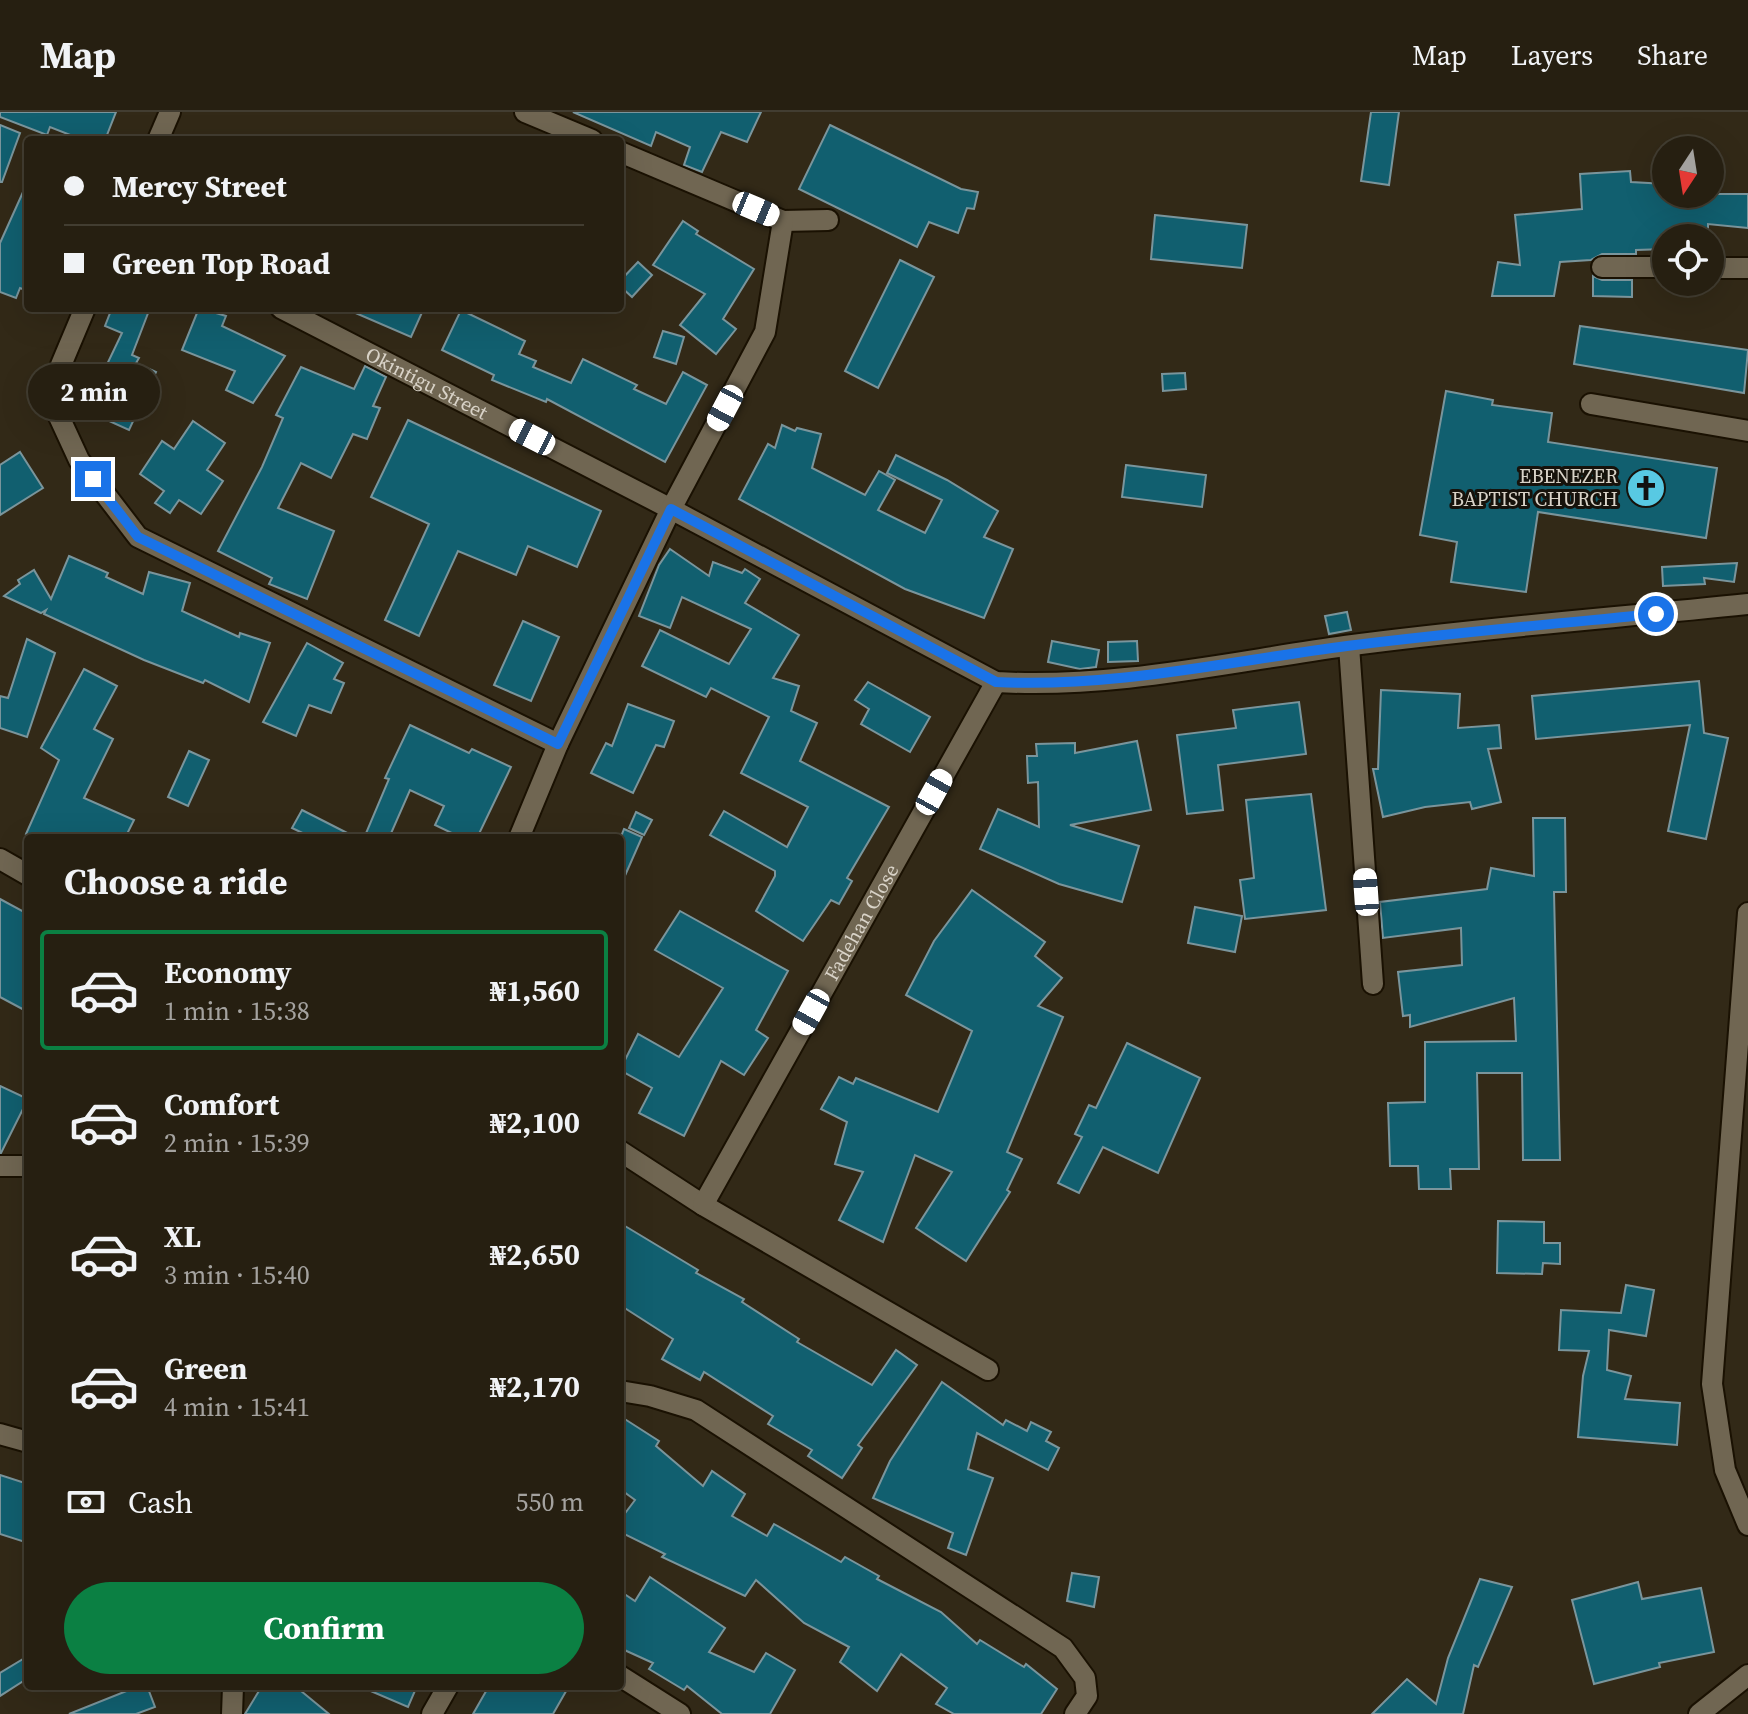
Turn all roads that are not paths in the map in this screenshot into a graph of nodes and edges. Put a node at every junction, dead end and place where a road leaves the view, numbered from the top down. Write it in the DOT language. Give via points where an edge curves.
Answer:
graph roads {
  1 [pos="170,112"];
  2 [pos="525,112"];
  3 [pos="160,136"];
  4 [pos="582,136"];
  5 [pos="624,154"];
  6 [pos="828,220"];
  7 [pos="783,221"];
  8 [pos="1602,267"];
  9 [pos="1652,267"];
  10 [pos="1724,268"];
  11 [pos="1748,268"];
  12 [pos="83,312"];
  13 [pos="289,312"];
  14 [pos="1591,404"];
  15 [pos="1748,431"];
  16 [pos="671,509"];
  17 [pos="1748,604"];
  18 [pos="1349,646"];
  19 [pos="996,682"];
  20 [pos="558,744"];
  21 [pos="521,834"];
  22 [pos="0,859"];
  23 [pos="24,873"];
  24 [pos="1748,913"];
  25 [pos="1373,984"];
  26 [pos="624,1154"];
  27 [pos="0,1166"];
  28 [pos="24,1166"];
  29 [pos="703,1205"];
  30 [pos="988,1370"];
  31 [pos="624,1392"];
  32 [pos="0,1434"];
  33 [pos="24,1441"];
  34 [pos="1748,1525"];
  35 [pos="1748,1675"];
  36 [pos="624,1679"];
  37 [pos="233,1690"];
  38 [pos="446,1690"];
  39 [pos="232,1714"];
  40 [pos="432,1714"];
  41 [pos="680,1714"];
  42 [pos="1075,1714"];
  43 [pos="1699,1714"];
  1 -- 3 [label="street"];
  2 -- 4 [label="street"];
  5 -- 7 [label="street"];
  6 -- 7 [label="street"];
  7 -- 16 [label="street" via="765,332"];
  8 -- 9 [label="street"];
  10 -- 11 [label="street"];
  12 -- 20 [label="street" via="61,365 55,408 79,460 138,537"];
  13 -- 16 [label="street, Okintigu Street"];
  14 -- 15 [label="street"];
  16 -- 19 [label="street, Okintigu Street"];
  16 -- 20 [label="street"];
  17 -- 18 [label="street"];
  18 -- 19 [label="street" via="1117,680"];
  18 -- 25 [label="street"];
  19 -- 29 [label="street, Fadehan Close"];
  20 -- 21 [label="street"];
  22 -- 23 [label="street"];
  24 -- 34 [label="street" via="1712,1384 1725,1470"];
  26 -- 29 [label="street"];
  27 -- 28 [label="street"];
  29 -- 30 [label="street"];
  31 -- 42 [label="street" via="696,1410 1063,1648 1085,1678 1087,1696"];
  32 -- 33 [label="street"];
  35 -- 43 [label="street"];
  36 -- 41 [label="street"];
  37 -- 39 [label="street"];
  38 -- 40 [label="street"];
}
